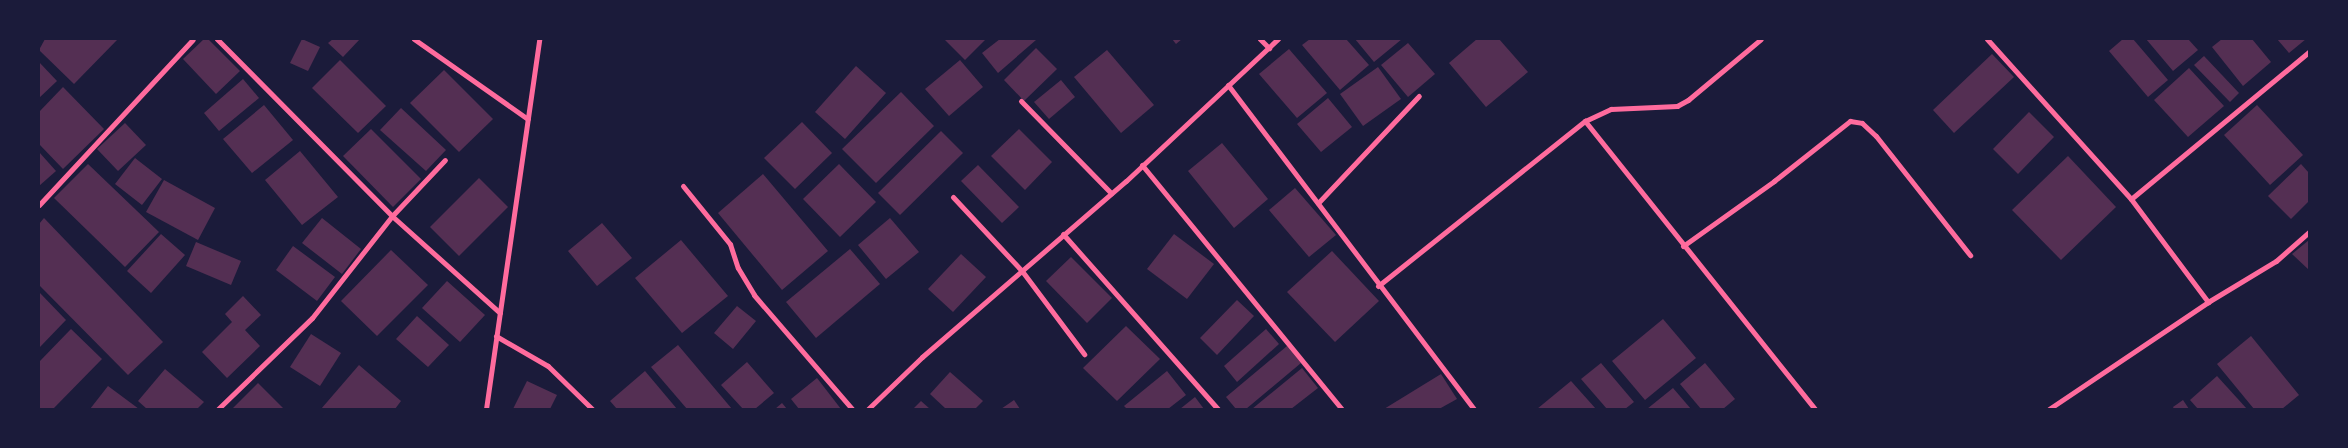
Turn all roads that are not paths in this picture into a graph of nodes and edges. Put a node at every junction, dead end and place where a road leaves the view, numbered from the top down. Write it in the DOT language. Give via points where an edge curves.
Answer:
graph roads {
  1 [pos="193,39"];
  2 [pos="217,39"];
  3 [pos="414,39"];
  4 [pos="539,39"];
  5 [pos="1260,39"];
  6 [pos="1278,39"];
  7 [pos="1761,39"];
  8 [pos="1987,39"];
  9 [pos="1269,48"];
  10 [pos="2309,52"];
  11 [pos="1228,85"];
  12 [pos="1419,96"];
  13 [pos="1021,101"];
  14 [pos="528,120"];
  15 [pos="1585,121"];
  16 [pos="445,160"];
  17 [pos="1142,165"];
  18 [pos="683,186"];
  19 [pos="1112,193"];
  20 [pos="953,197"];
  21 [pos="2131,199"];
  22 [pos="1318,203"];
  23 [pos="39,205"];
  24 [pos="392,216"];
  25 [pos="2309,232"];
  26 [pos="1063,234"];
  27 [pos="1683,246"];
  28 [pos="1970,255"];
  29 [pos="1022,272"];
  30 [pos="1378,286"];
  31 [pos="2208,302"];
  32 [pos="500,313"];
  33 [pos="496,336"];
  34 [pos="1084,354"];
  35 [pos="218,409"];
  36 [pos="486,409"];
  37 [pos="592,409"];
  38 [pos="852,409"];
  39 [pos="868,409"];
  40 [pos="1218,409"];
  41 [pos="1342,409"];
  42 [pos="1474,409"];
  43 [pos="1815,409"];
  44 [pos="2050,409"];
  1 -- 23 [label="street"];
  2 -- 24 [label="street"];
  3 -- 14 [label="street" via="439,60"];
  4 -- 14 [label="street"];
  5 -- 9 [label="street"];
  6 -- 9 [label="street"];
  7 -- 15 [label="street" via="1677,106 1611,109"];
  8 -- 21 [label="street"];
  9 -- 11 [label="street"];
  10 -- 21 [label="street"];
  11 -- 17 [label="street"];
  11 -- 22 [label="street"];
  12 -- 22 [label="street"];
  13 -- 19 [label="street"];
  14 -- 32 [label="street"];
  15 -- 27 [label="street"];
  15 -- 30 [label="street"];
  16 -- 24 [label="street"];
  17 -- 19 [label="street"];
  17 -- 41 [label="street"];
  18 -- 38 [label="street" via="730,244 738,268 754,295"];
  19 -- 26 [label="street"];
  20 -- 29 [label="street"];
  21 -- 31 [label="street"];
  22 -- 30 [label="street"];
  24 -- 32 [label="street"];
  24 -- 35 [label="street" via="312,318"];
  25 -- 31 [label="street" via="2276,261"];
  26 -- 29 [label="street"];
  26 -- 40 [label="street"];
  27 -- 28 [label="street" via="1850,121 1862,123 1876,136"];
  27 -- 43 [label="street"];
  29 -- 34 [label="street"];
  29 -- 39 [label="street" via="922,357"];
  30 -- 42 [label="street"];
  31 -- 44 [label="street"];
  32 -- 33 [label="street"];
  33 -- 36 [label="street"];
  33 -- 37 [label="street" via="548,366"];
}
